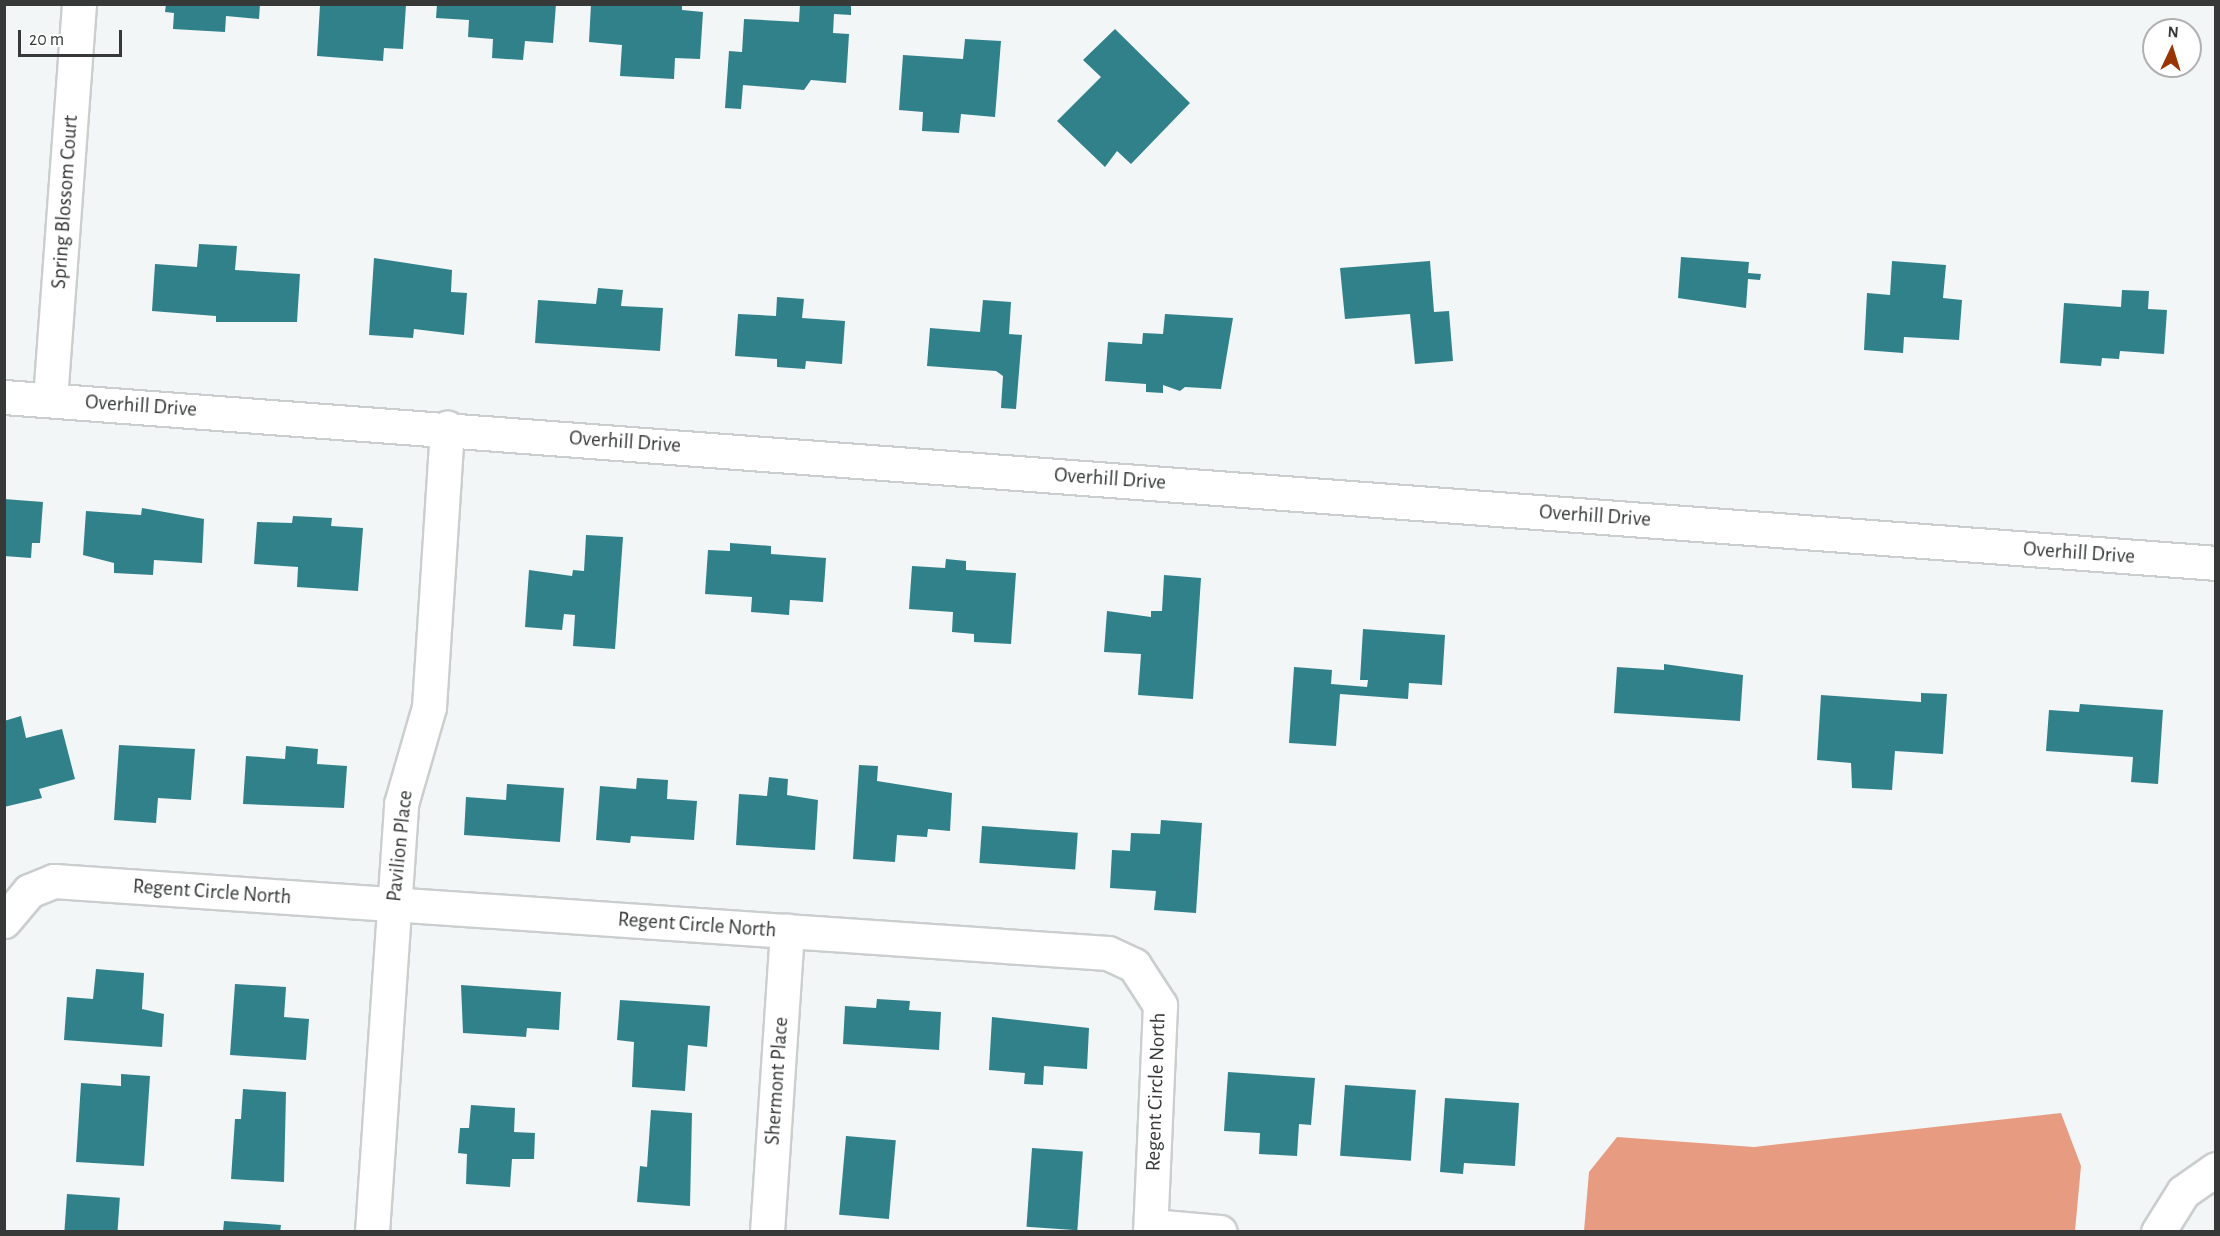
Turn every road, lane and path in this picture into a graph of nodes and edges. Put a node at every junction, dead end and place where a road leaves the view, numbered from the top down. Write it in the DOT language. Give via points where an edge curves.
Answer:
graph roads {
  1 [pos="79,4"];
  2 [pos="4,397"];
  3 [pos="51,399"];
  4 [pos="447,428"];
  5 [pos="2216,563"];
  6 [pos="394,906"];
  7 [pos="4,921"];
  8 [pos="787,931"];
  9 [pos="2216,1169"];
  10 [pos="1150,1229"];
  11 [pos="372,1232"];
  12 [pos="768,1232"];
  13 [pos="1220,1232"];
  14 [pos="2158,1232"];
  1 -- 3 [label="street, Spring Blossom Court"];
  2 -- 3 [label="street, Overhill Drive"];
  3 -- 4 [label="street, Overhill Drive"];
  4 -- 5 [label="street, Overhill Drive"];
  4 -- 6 [label="street, Pavilion Place" via="429,707 401,804"];
  6 -- 7 [label="street, Regent Circle North" via="54,881 29,891"];
  6 -- 8 [label="street, Regent Circle North"];
  6 -- 11 [label="street, Pavilion Place"];
  8 -- 10 [label="street, Regent Circle North" via="1108,952 1134,965 1160,1005"];
  8 -- 12 [label="street, Shermont Place"];
  9 -- 14 [label="street" via="2183,1192"];
  10 -- 13 [label="street"];
}
